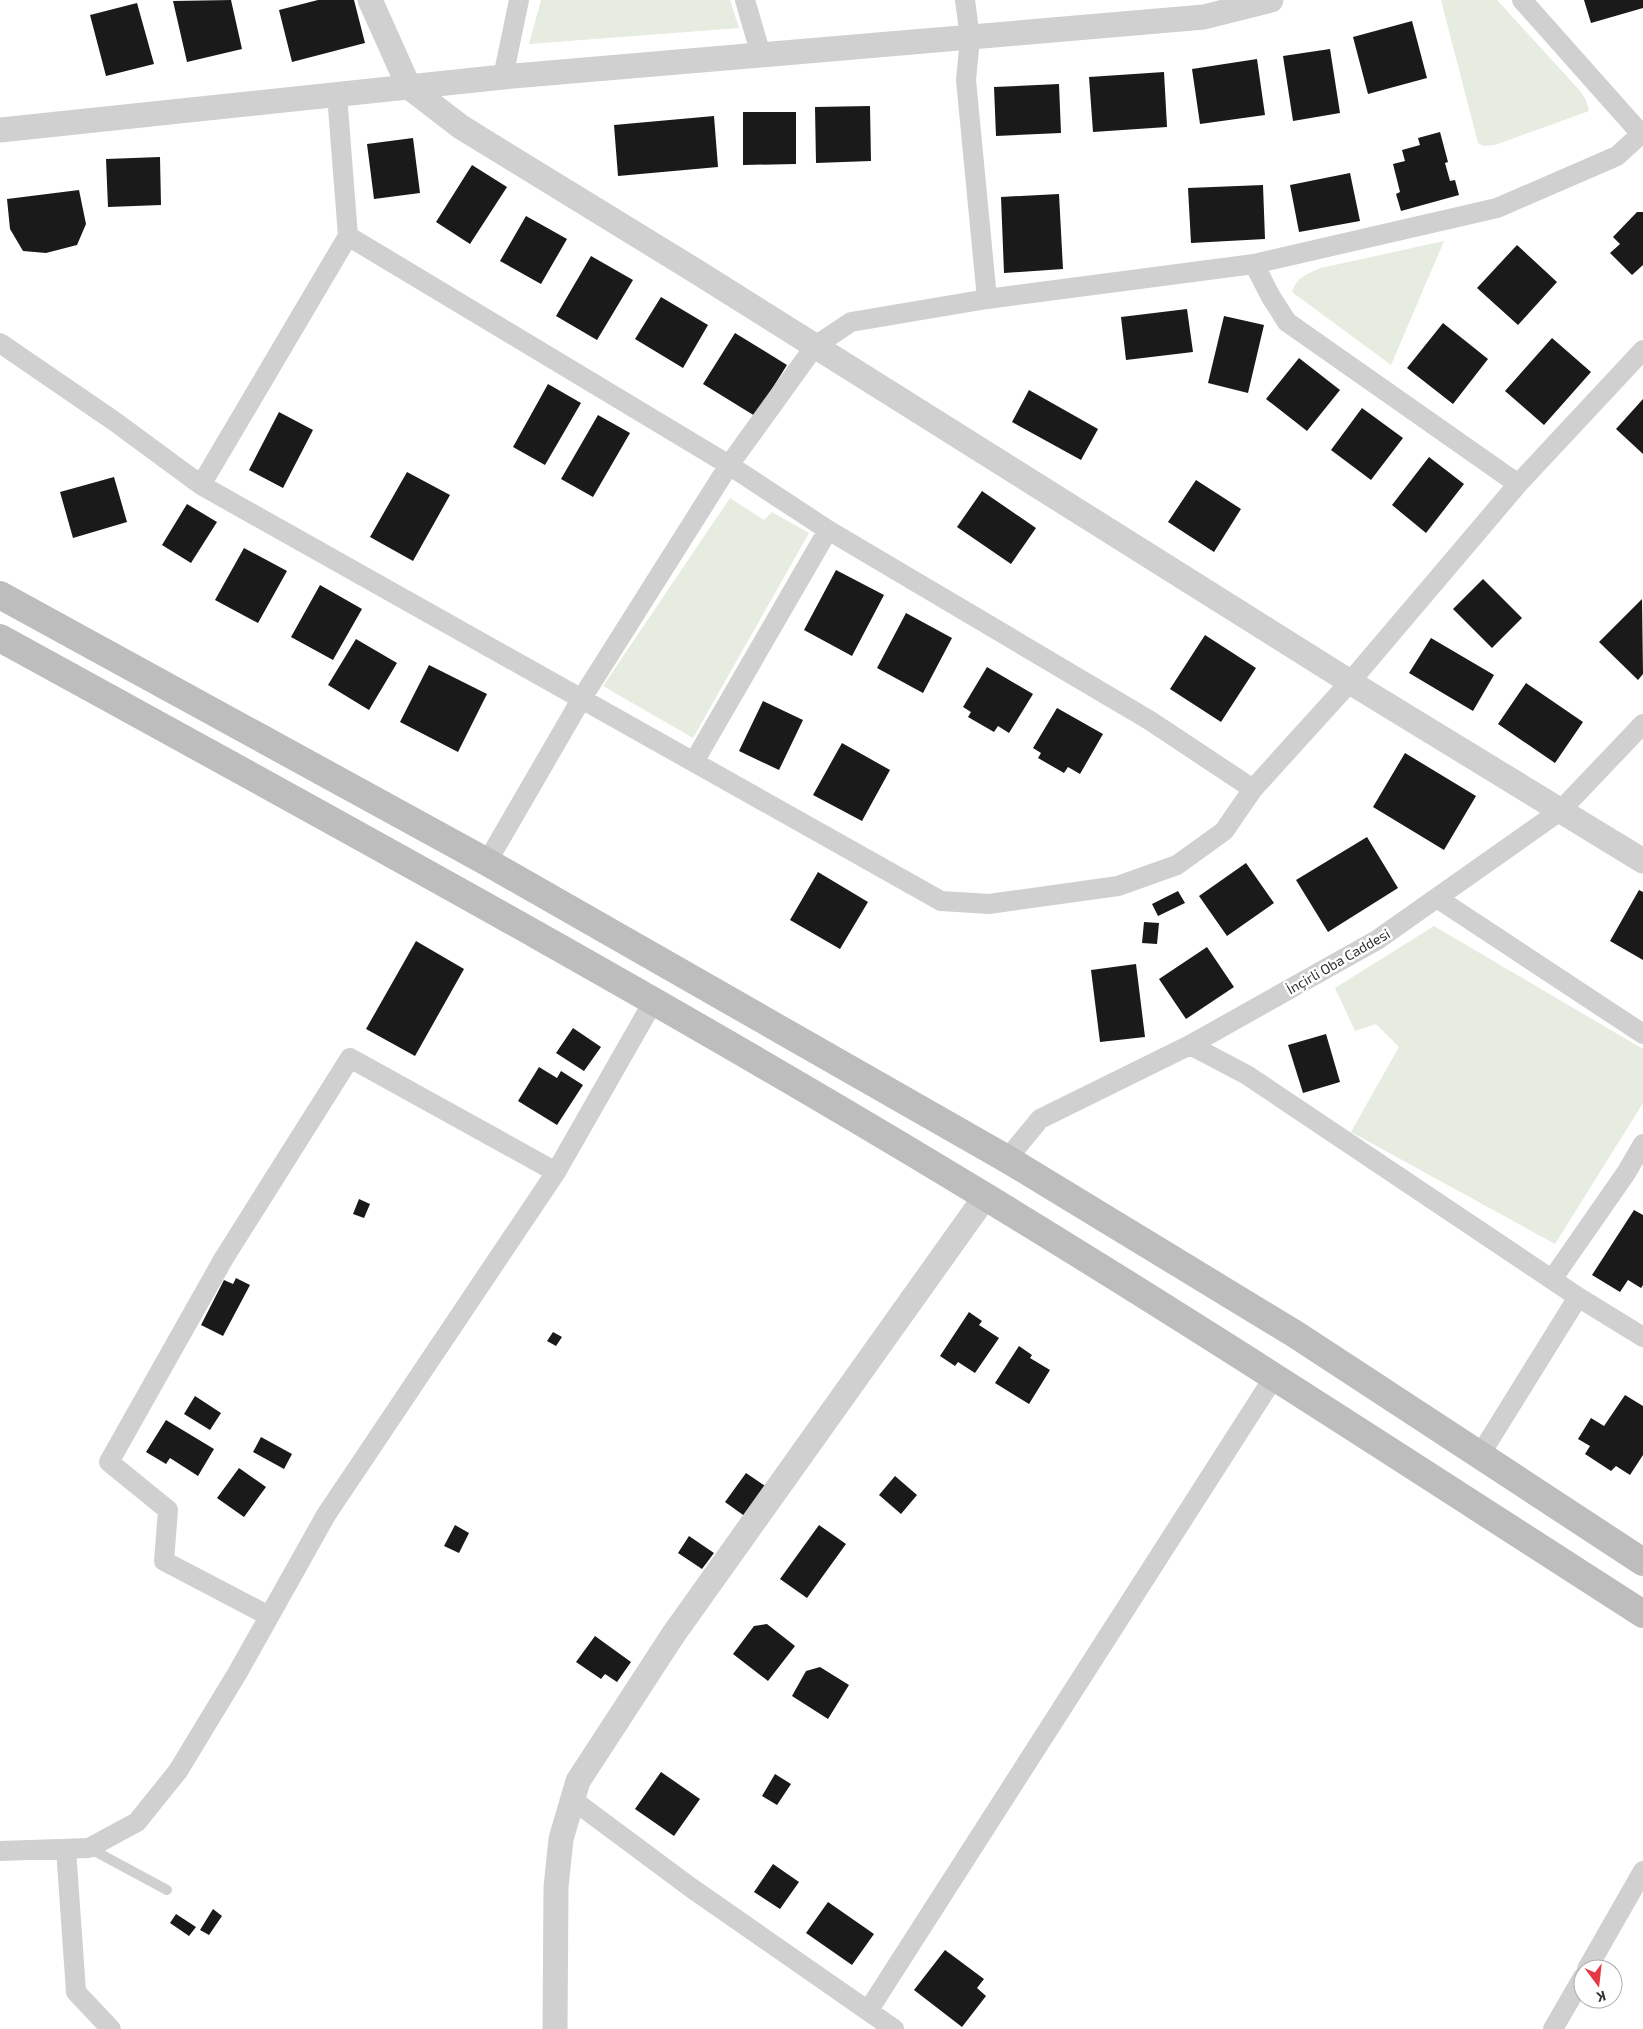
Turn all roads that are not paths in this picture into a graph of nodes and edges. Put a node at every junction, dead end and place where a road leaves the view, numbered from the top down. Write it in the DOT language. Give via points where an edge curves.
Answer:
graph roads {
  1 [pos="370,0"];
  2 [pos="519,0"];
  3 [pos="745,0"];
  4 [pos="965,0"];
  5 [pos="1271,0"];
  6 [pos="1522,0"];
  7 [pos="970,38"];
  8 [pos="761,55"];
  9 [pos="503,77"];
  10 [pos="409,87"];
  11 [pos="337,95"];
  12 [pos="0,130"];
  13 [pos="1642,135"];
  14 [pos="348,236"];
  15 [pos="1254,264"];
  16 [pos="988,299"];
  17 [pos="0,343"];
  18 [pos="815,346"];
  19 [pos="1643,350"];
  20 [pos="729,465"];
  21 [pos="1518,484"];
  22 [pos="201,485"];
  23 [pos="828,530"];
  24 [pos="0,595"];
  25 [pos="0,638"];
  26 [pos="1350,682"];
  27 [pos="582,698"];
  28 [pos="1643,724"];
  29 [pos="695,760"];
  30 [pos="1254,789"];
  31 [pos="1560,811"];
  32 [pos="1643,861"];
  33 [pos="487,862"];
  34 [pos="1437,898"];
  35 [pos="653,1002"];
  36 [pos="1643,1034"];
  37 [pos="1190,1045"];
  38 [pos="1643,1144"];
  39 [pos="1007,1159"];
  40 [pos="556,1172"];
  41 [pos="985,1196"];
  42 [pos="1553,1278"];
  43 [pos="1578,1297"];
  44 [pos="1643,1337"];
  45 [pos="1274,1378"];
  46 [pos="1480,1455"];
  47 [pos="1643,1562"];
  48 [pos="1643,1614"];
  49 [pos="269,1616"];
  50 [pos="573,1800"];
  51 [pos="4,1848"];
  52 [pos="89,1848"];
  53 [pos="66,1849"];
  54 [pos="1643,1871"];
  55 [pos="167,1890"];
  56 [pos="1593,1959"];
  57 [pos="1573,1995"];
  58 [pos="868,2011"];
  59 [pos="111,2029"];
  60 [pos="555,2029"];
  61 [pos="894,2029"];
  62 [pos="1554,2029"];
  1 -- 10 [label="street"];
  2 -- 9 [label="street"];
  3 -- 8 [label="street"];
  4 -- 7 [label="street"];
  5 -- 7 [label="street" via="1204,16"];
  6 -- 13 [label="street"];
  7 -- 8 [label="street"];
  7 -- 16 [label="street" via="966,80"];
  8 -- 9 [label="street"];
  9 -- 10 [label="street"];
  10 -- 11 [label="street"];
  10 -- 18 [label="street" via="461,127"];
  11 -- 12 [label="street"];
  11 -- 14 [label="street"];
  13 -- 15 [label="street" via="1617,156 1497,208"];
  14 -- 20 [label="street"];
  14 -- 22 [label="street"];
  15 -- 16 [label="street"];
  15 -- 21 [label="street" via="1287,322"];
  16 -- 18 [label="street" via="851,322"];
  17 -- 22 [label="street"];
  18 -- 20 [label="street"];
  18 -- 26 [label="street"];
  19 -- 21 [label="street"];
  20 -- 23 [label="street"];
  20 -- 27 [label="street"];
  21 -- 26 [label="street"];
  22 -- 27 [label="street"];
  23 -- 29 [label="street"];
  23 -- 30 [label="street" via="1149,720"];
  24 -- 33 [label="main road"];
  25 -- 35 [label="main road"];
  26 -- 30 [label="street"];
  26 -- 31 [label="street"];
  27 -- 29 [label="street"];
  27 -- 33 [label="street"];
  28 -- 31 [label="street, İnçirli Oba Caddesi"];
  29 -- 30 [label="street" via="941,900 989,904 1118,886 1177,865 1224,831"];
  31 -- 32 [label="street"];
  31 -- 34 [label="street, İnçirli Oba Caddesi"];
  33 -- 39 [label="main road"];
  34 -- 36 [label="street"];
  34 -- 37 [label="street, İnçirli Oba Caddesi" via="1377,940"];
  35 -- 40 [label="street"];
  35 -- 41 [label="main road"];
  37 -- 39 [label="street, İnçirli Oba Caddesi" via="1040,1119"];
  37 -- 42 [label="street" via="1247,1075"];
  38 -- 42 [label="street"];
  39 -- 46 [label="main road" via="1295,1334"];
  40 -- 49 [label="street" via="326,1515"];
  40 -- 49 [label="street" via="350,1058 224,1258 109,1462 168,1510 164,1561"];
  41 -- 45 [label="main road"];
  41 -- 50 [label="street" via="673,1635 578,1781"];
  42 -- 43 [label="street"];
  43 -- 44 [label="street"];
  43 -- 46 [label="street"];
  45 -- 48 [label="main road"];
  45 -- 58 [label="street"];
  46 -- 47 [label="main road"];
  49 -- 52 [label="street" via="178,1771 137,1822"];
  50 -- 58 [label="street" via="690,1887"];
  50 -- 60 [label="street" via="561,1839 556,1887"];
  51 -- 53 [label="street"];
  52 -- 53 [label="street"];
  52 -- 55 [label="lane"];
  53 -- 59 [label="street" via="76,1992"];
  54 -- 56 [label="street"];
  57 -- 62 [label="street"];
  58 -- 61 [label="street"];
}
